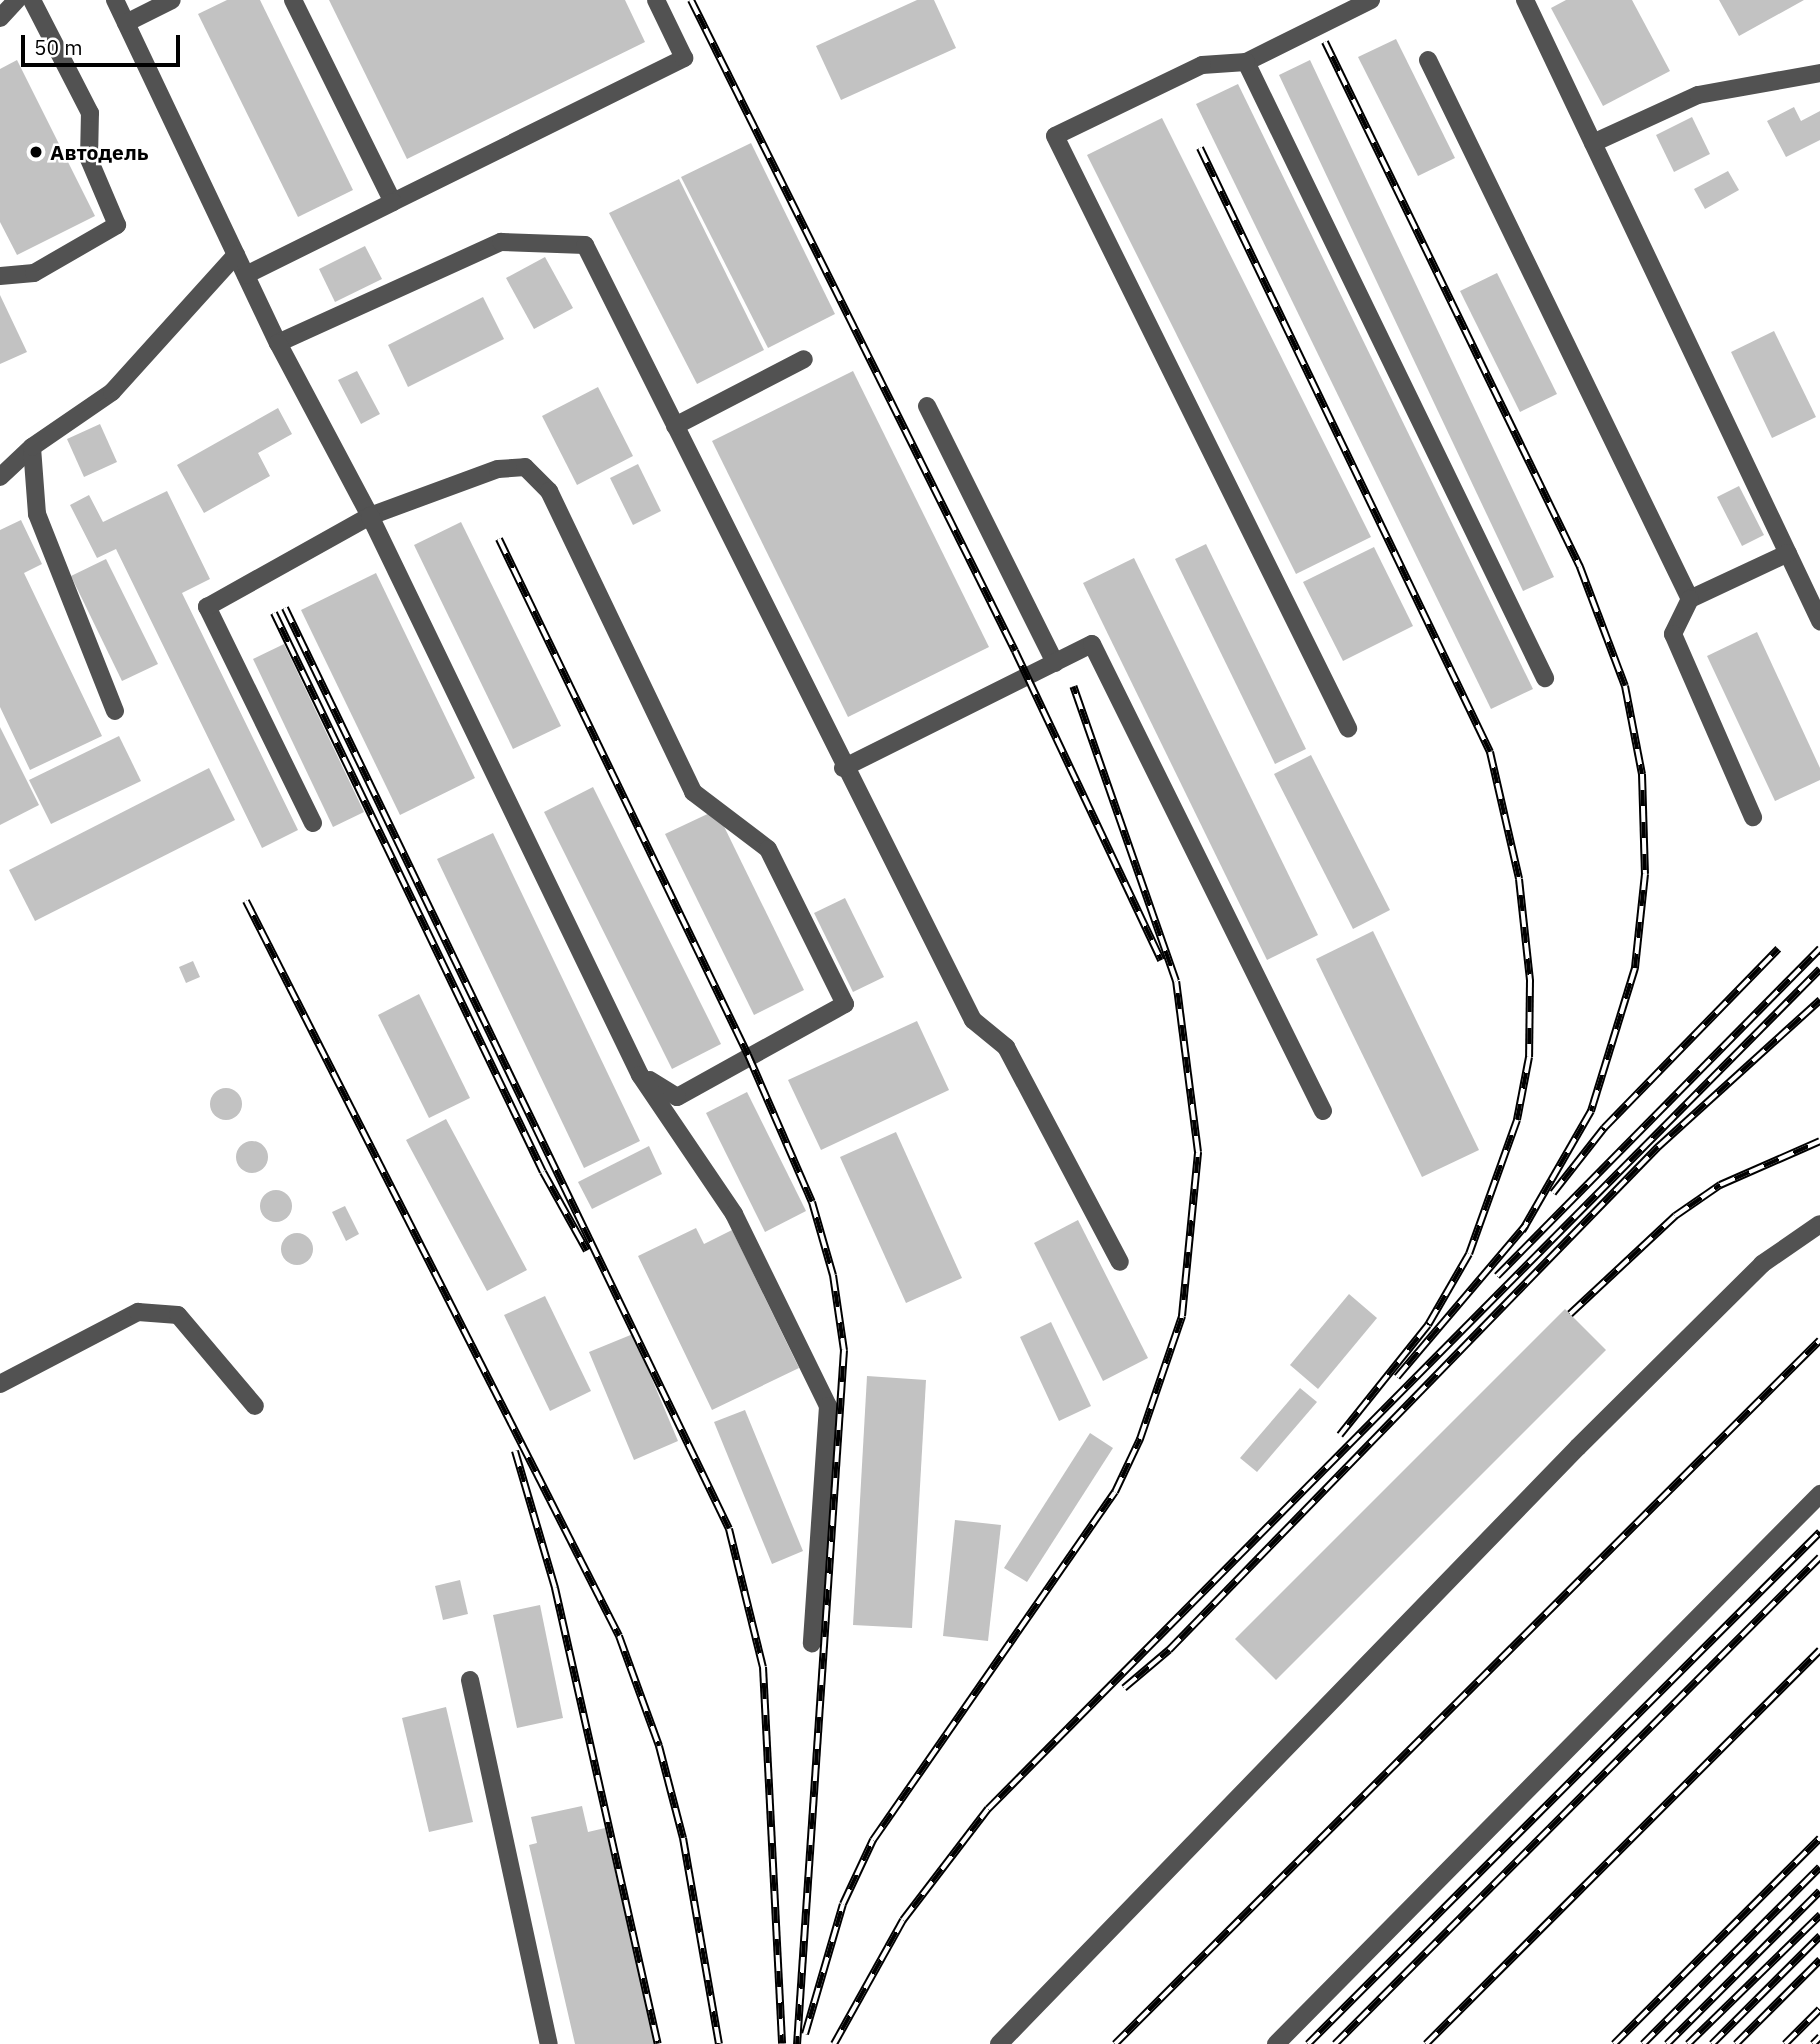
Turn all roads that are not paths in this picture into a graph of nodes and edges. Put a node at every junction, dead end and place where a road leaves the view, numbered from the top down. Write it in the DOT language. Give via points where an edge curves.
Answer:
graph roads {
  1 [pos="17,0"];
  2 [pos="32,0"];
  3 [pos="115,0"];
  4 [pos="172,0"];
  5 [pos="293,0"];
  6 [pos="656,0"];
  7 [pos="1371,0"];
  8 [pos="1525,0"];
  9 [pos="0,18"];
  10 [pos="126,23"];
  11 [pos="1427,60"];
  12 [pos="1246,62"];
  13 [pos="1820,73"];
  14 [pos="1592,143"];
  15 [pos="393,202"];
  16 [pos="236,255"];
  17 [pos="246,275"];
  18 [pos="0,276"];
  19 [pos="278,343"];
  20 [pos="804,359"];
  21 [pos="927,406"];
  22 [pos="675,426"];
  23 [pos="32,447"];
  24 [pos="0,477"];
  25 [pos="370,516"];
  26 [pos="1788,553"];
  27 [pos="1690,599"];
  28 [pos="1820,621"];
  29 [pos="1055,663"];
  30 [pos="1545,678"];
  31 [pos="115,711"];
  32 [pos="1348,728"];
  33 [pos="844,768"];
  34 [pos="1753,817"];
  35 [pos="313,823"];
  36 [pos="640,1075"];
  37 [pos="1323,1111"];
  38 [pos="1820,1224"];
  39 [pos="1120,1262"];
  40 [pos="0,1384"];
  41 [pos="255,1406"];
  42 [pos="1820,1494"];
  43 [pos="812,1643"];
  44 [pos="470,1680"];
  45 [pos="549,2044"];
  46 [pos="999,2044"];
  47 [pos="1276,2044"];
  1 -- 9 [label="street"];
  2 -- 18 [label="street" via="90,113 89,159 117,225 34,273"];
  3 -- 10 [label="street"];
  4 -- 10 [label="street"];
  5 -- 15 [label="street"];
  6 -- 15 [label="street" via="684,58"];
  7 -- 12 [label="street"];
  8 -- 14 [label="street"];
  10 -- 16 [label="street"];
  11 -- 27 [label="street"];
  12 -- 30 [label="street"];
  12 -- 32 [label="street" via="1202,65 1055,136"];
  13 -- 14 [label="street" via="1698,95"];
  14 -- 26 [label="street"];
  15 -- 17 [label="street"];
  16 -- 17 [label="street"];
  16 -- 23 [label="street" via="112,392"];
  17 -- 19 [label="street"];
  19 -- 22 [label="street" via="501,242 585,245"];
  19 -- 25 [label="street"];
  20 -- 22 [label="street"];
  21 -- 29 [label="street"];
  22 -- 33 [label="street"];
  23 -- 24 [label="street"];
  23 -- 31 [label="street" via="37,514"];
  25 -- 35 [label="street" via="207,607"];
  25 -- 36 [label="street"];
  25 -- 36 [label="street" via="498,469 525,467 549,491 693,792 768,849 845,1004 677,1097"];
  26 -- 27 [label="street"];
  26 -- 28 [label="street"];
  27 -- 34 [label="street" via="1673,634"];
  29 -- 33 [label="street"];
  29 -- 37 [label="street" via="1093,644"];
  33 -- 39 [label="street" via="973,1020 1006,1047"];
  36 -- 43 [label="street" via="734,1214 828,1406"];
  38 -- 46 [label="street" via="1762,1264 1578,1447"];
  40 -- 41 [label="street" via="138,1312 178,1315"];
  42 -- 47 [label="street"];
  44 -- 45 [label="street"];
}
